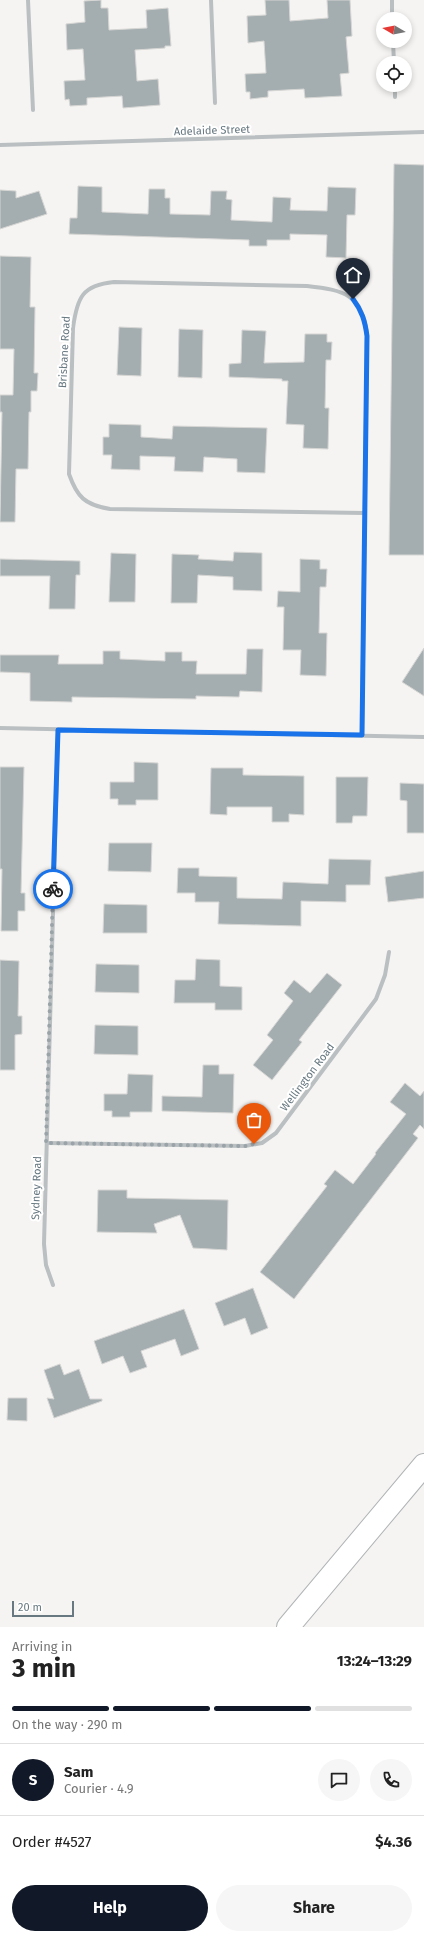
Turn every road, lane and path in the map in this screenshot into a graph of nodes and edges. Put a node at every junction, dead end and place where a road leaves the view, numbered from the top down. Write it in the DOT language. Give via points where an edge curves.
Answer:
graph roads {
  1 [pos="28,0"];
  2 [pos="211,0"];
  3 [pos="392,0"];
  4 [pos="392,12"];
  5 [pos="395,92"];
  6 [pos="395,97"];
  7 [pos="215,103"];
  8 [pos="33,110"];
  9 [pos="424,132"];
  10 [pos="0,145"];
  11 [pos="364,512"];
  12 [pos="0,728"];
  13 [pos="58,730"];
  14 [pos="362,735"];
  15 [pos="424,738"];
  16 [pos="389,952"];
  17 [pos="46,1143"];
  18 [pos="54,1285"];
  19 [pos="424,1465"];
  20 [pos="288,1627"];
  1 -- 8 [label="street"];
  2 -- 7 [label="street"];
  3 -- 4 [label="street"];
  5 -- 6 [label="street"];
  9 -- 10 [label="street, Adelaide Street"];
  11 -- 11 [label="street, Brisbane Road" via="367,336 362,311 353,299 331,288 307,286 114,282 98,283 80,298 75,309 69,474 75,491 85,501 95,507 110,509"];
  11 -- 14 [label="street, Brisbane Road"];
  12 -- 13 [label="street"];
  13 -- 14 [label="street"];
  13 -- 17 [label="street, Sydney Road"];
  14 -- 15 [label="street"];
  16 -- 17 [label="street, Wellington Road" via="385,975 376,999 276,1133 262,1143 245,1146"];
  17 -- 18 [label="street, Sydney Road" via="44,1244 46,1266"];
  19 -- 20 [label="highway"];
}
